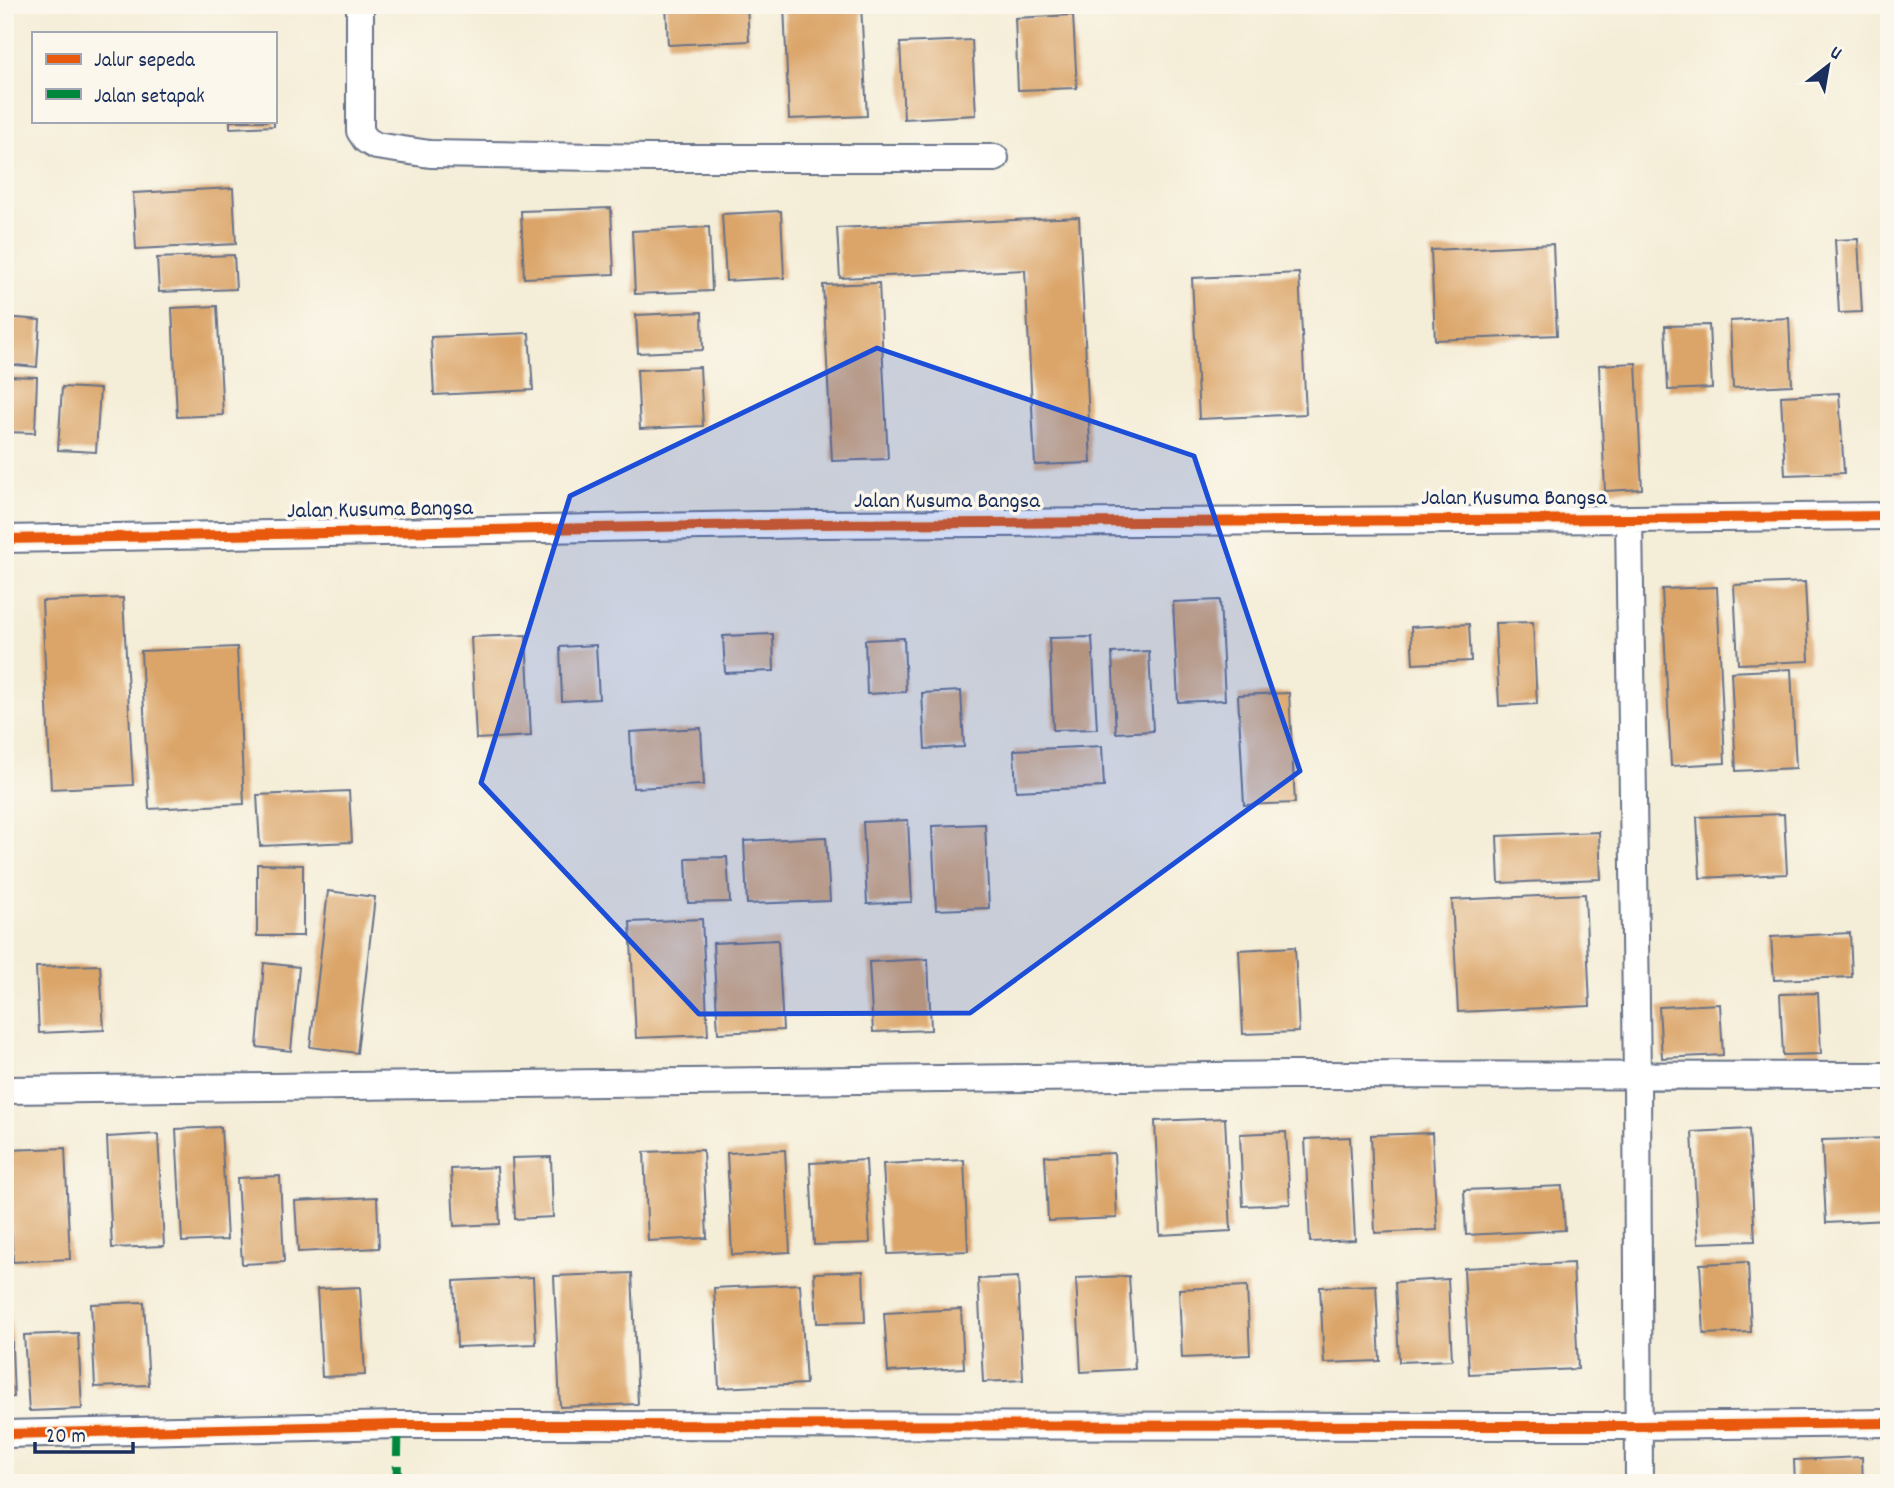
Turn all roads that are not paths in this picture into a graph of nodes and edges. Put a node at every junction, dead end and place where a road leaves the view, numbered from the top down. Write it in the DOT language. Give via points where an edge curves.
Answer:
graph roads {
  1 [pos="360,5"];
  2 [pos="995,158"];
  3 [pos="1889,516"];
  4 [pos="1629,519"];
  5 [pos="5,539"];
  6 [pos="1637,1076"];
  7 [pos="1889,1076"];
  8 [pos="5,1090"];
  9 [pos="1889,1423"];
  10 [pos="1637,1426"];
  11 [pos="5,1434"];
  12 [pos="1639,1483"];
  1 -- 2 [label="street" via="360,131 376,146 430,153 609,157"];
  3 -- 4 [label="street, Jalan Kusuma Bangsa"];
  4 -- 5 [label="street, Jalan Kusuma Bangsa" via="830,524"];
  4 -- 6 [label="street"];
  6 -- 7 [label="street"];
  6 -- 8 [label="street"];
  6 -- 10 [label="street"];
  9 -- 10 [label="street"];
  10 -- 11 [label="street" via="398,1425"];
  10 -- 12 [label="street"];
}
